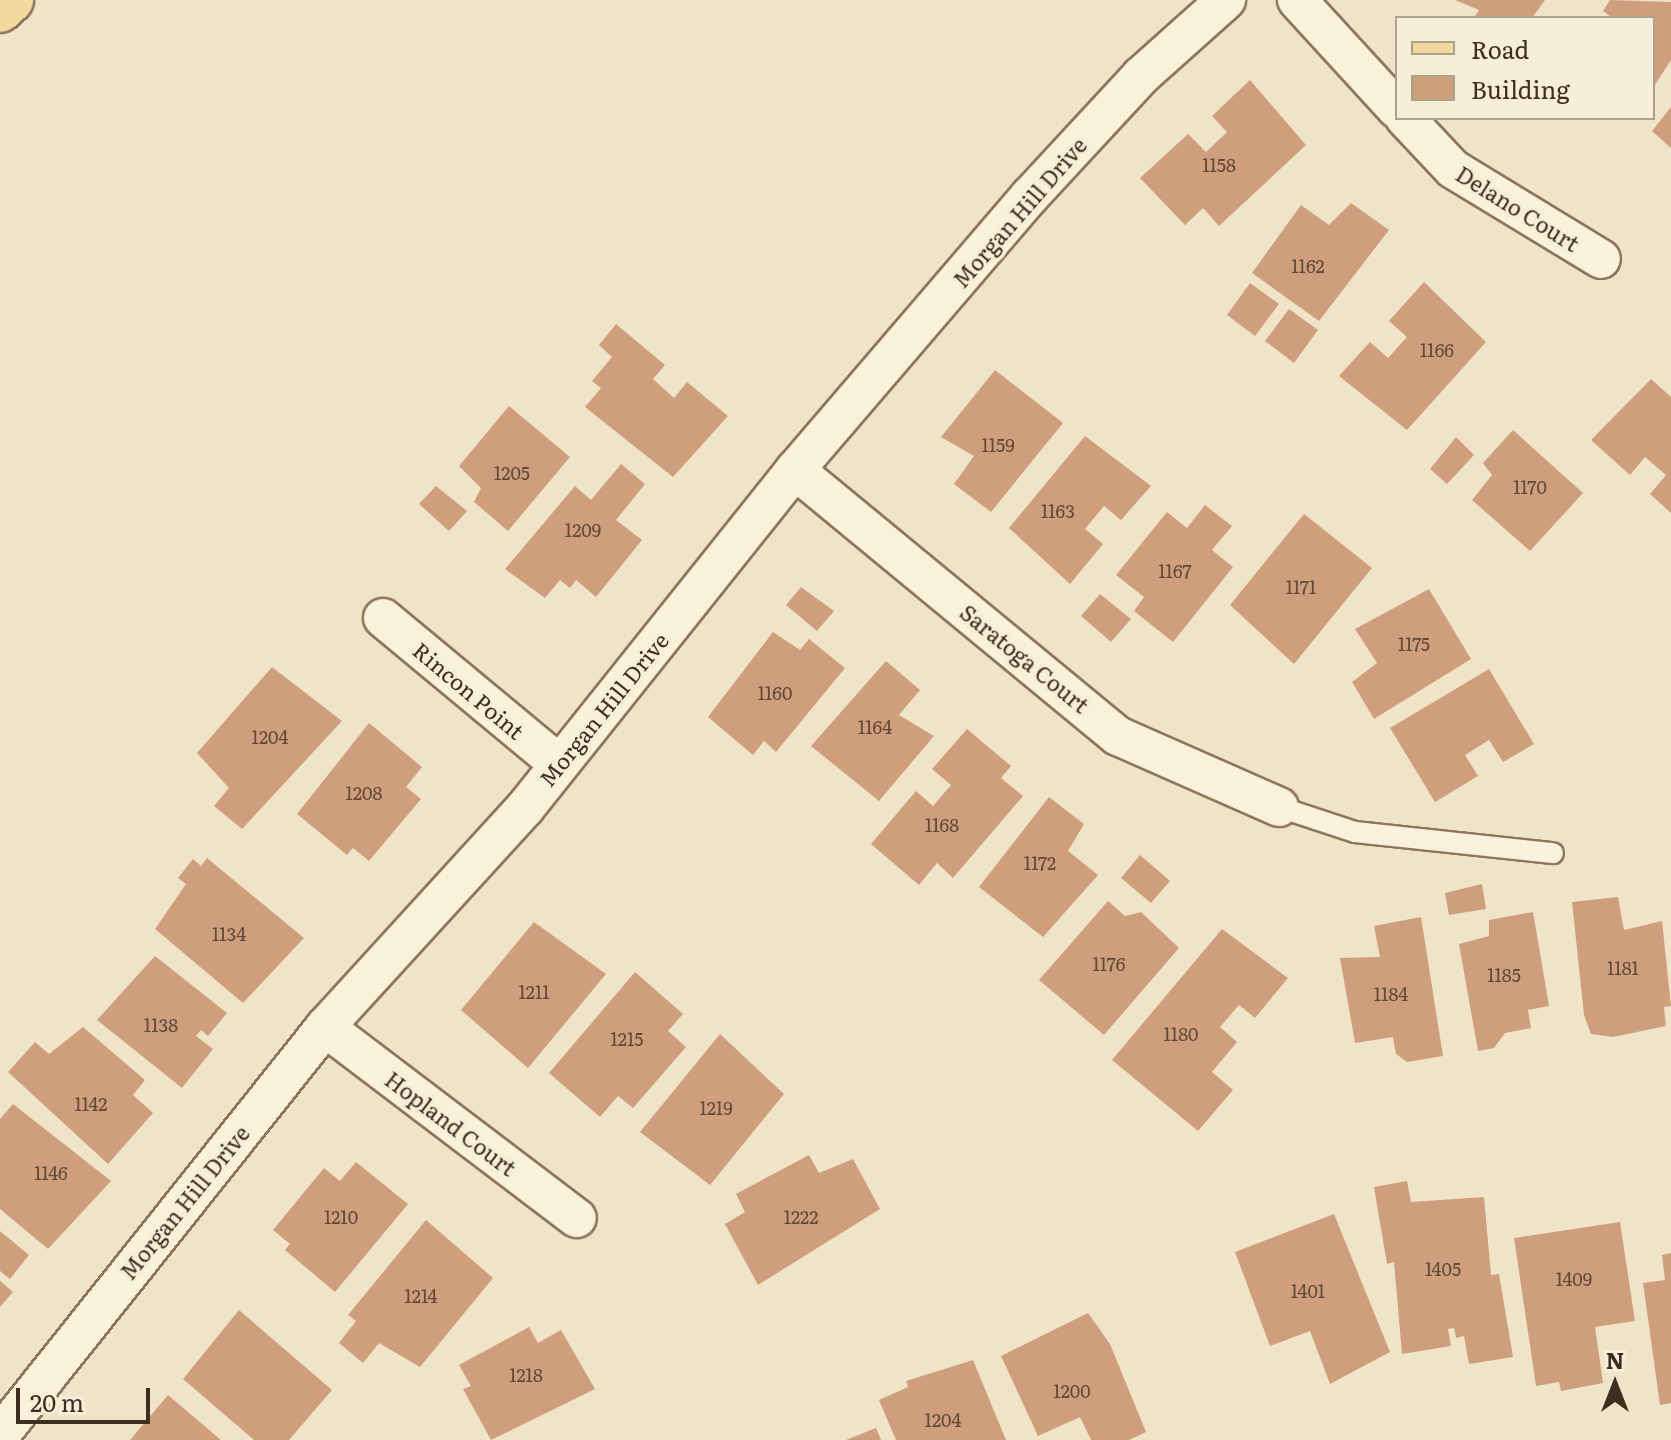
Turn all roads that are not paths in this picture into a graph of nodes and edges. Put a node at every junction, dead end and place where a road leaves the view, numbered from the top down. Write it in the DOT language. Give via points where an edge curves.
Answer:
graph roads {
  1 [pos="11,0"];
  2 [pos="1226,0"];
  3 [pos="1297,0"];
  4 [pos="0,10"];
  5 [pos="1395,107"];
  6 [pos="1407,120"];
  7 [pos="1601,259"];
  8 [pos="795,470"];
  9 [pos="383,618"];
  10 [pos="555,761"];
  11 [pos="1279,807"];
  12 [pos="1553,853"];
  13 [pos="325,1027"];
  14 [pos="577,1218"];
  15 [pos="0,1435"];
  1 -- 4 [label="main road"];
  2 -- 8 [label="street, Morgan Hill Drive" via="1141,76 1030,196"];
  3 -- 5 [label="street"];
  6 -- 7 [label="street, Delano Court" via="1453,169"];
  8 -- 10 [label="street, Morgan Hill Drive"];
  8 -- 11 [label="street, Saratoga Court" via="1118,736"];
  9 -- 10 [label="street, Rincon Point"];
  10 -- 13 [label="street, Morgan Hill Drive" via="525,808"];
  11 -- 12 [label="lane" via="1355,832"];
  13 -- 14 [label="street, Hopland Court"];
  13 -- 15 [label="street, Morgan Hill Drive"];
}
